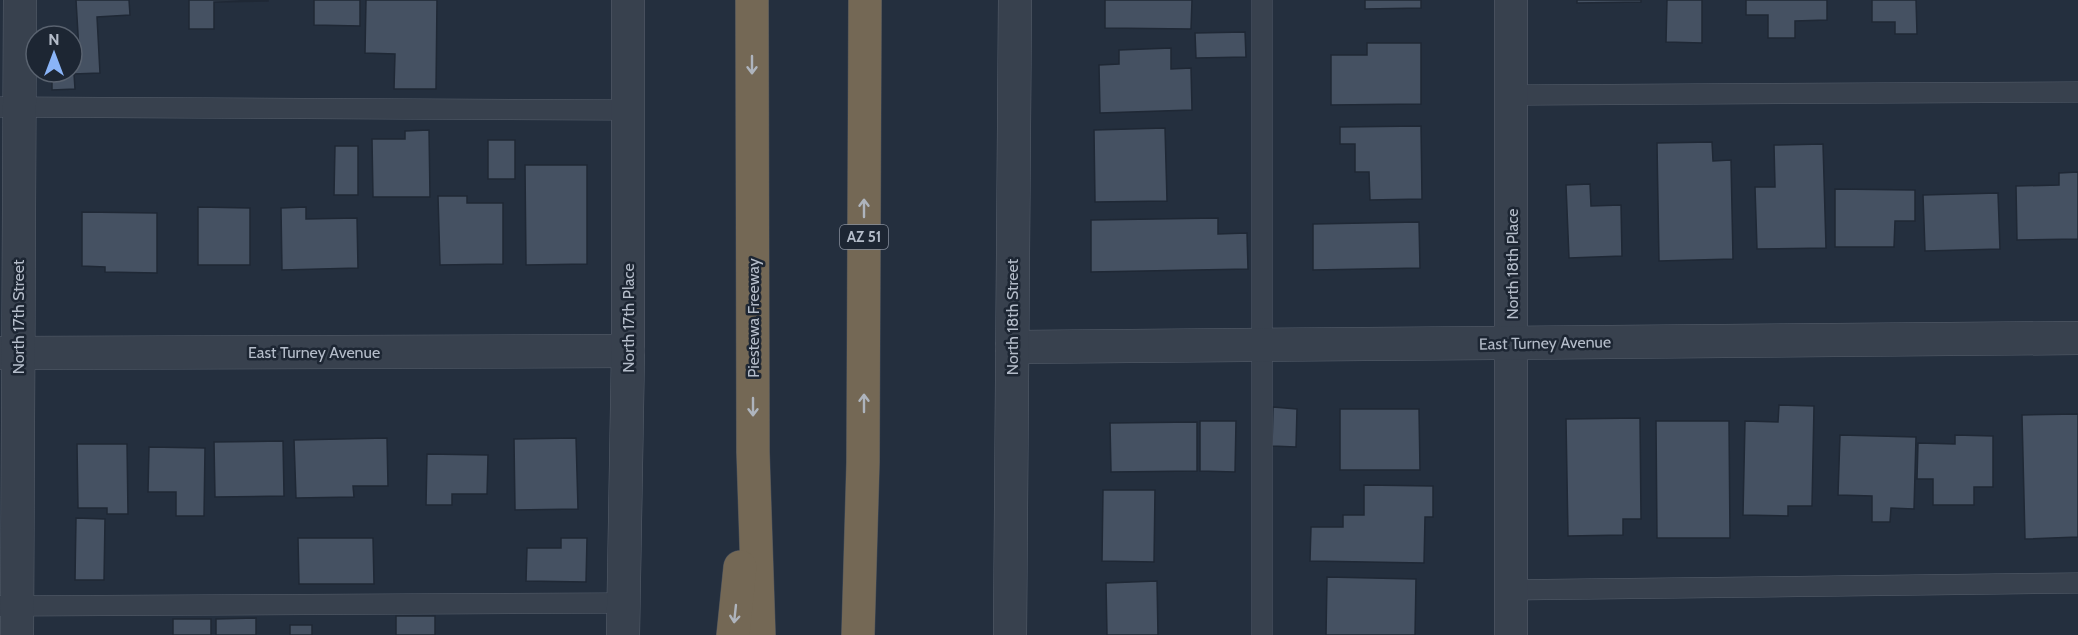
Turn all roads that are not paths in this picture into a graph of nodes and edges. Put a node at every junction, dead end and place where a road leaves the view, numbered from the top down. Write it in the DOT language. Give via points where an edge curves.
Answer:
graph roads {
  1 [pos="20,0"];
  2 [pos="628,0"];
  3 [pos="1015,0"];
  4 [pos="1262,0"];
  5 [pos="1511,0"];
  6 [pos="752,2"];
  7 [pos="866,4"];
  8 [pos="2078,92"];
  9 [pos="1511,94"];
  10 [pos="10,107"];
  11 [pos="628,110"];
  12 [pos="2078,338"];
  13 [pos="1512,344"];
  14 [pos="1262,345"];
  15 [pos="1012,347"];
  16 [pos="628,351"];
  17 [pos="9,353"];
  18 [pos="753,452"];
  19 [pos="863,462"];
  20 [pos="2078,583"];
  21 [pos="1512,590"];
  22 [pos="624,603"];
  23 [pos="12,615"];
  24 [pos="624,635"];
  25 [pos="733,635"];
  26 [pos="759,635"];
  27 [pos="858,635"];
  28 [pos="881,635"];
  29 [pos="1010,635"];
  30 [pos="1262,635"];
  31 [pos="1511,635"];
  1 -- 10 [label="street, North 17th Street"];
  2 -- 11 [label="street, North 17th Place"];
  3 -- 15 [label="street, North 18th Street"];
  4 -- 14 [label="lane"];
  5 -- 9 [label="street, North 18th Place"];
  6 -- 18 [label="highway, Piestewa Freeway, one-way"];
  19 -- 7 [label="highway, AZ 51, one-way"];
  8 -- 9 [label="lane"];
  9 -- 13 [label="street, North 18th Place"];
  10 -- 11 [label="lane"];
  10 -- 17 [label="street, North 17th Street"];
  11 -- 16 [label="street, North 17th Place"];
  12 -- 13 [label="street, East Turney Avenue"];
  13 -- 14 [label="street, East Turney Avenue"];
  13 -- 21 [label="street, North 18th Place"];
  14 -- 15 [label="street, East Turney Avenue"];
  14 -- 30 [label="lane"];
  15 -- 29 [label="street, North 18th Street"];
  16 -- 17 [label="street, East Turney Avenue"];
  16 -- 22 [label="street, North 17th Place"];
  17 -- 23 [label="street, North 17th Street"];
  18 -- 25 [label="highway, one-way"];
  18 -- 26 [label="highway, Piestewa Freeway"];
  19 -- 27 [label="highway, AZ 51"];
  19 -- 28 [label="highway"];
  20 -- 21 [label="lane"];
  21 -- 31 [label="street, North 18th Place"];
  22 -- 23 [label="lane"];
  22 -- 24 [label="street, North 17th Place"];
}
